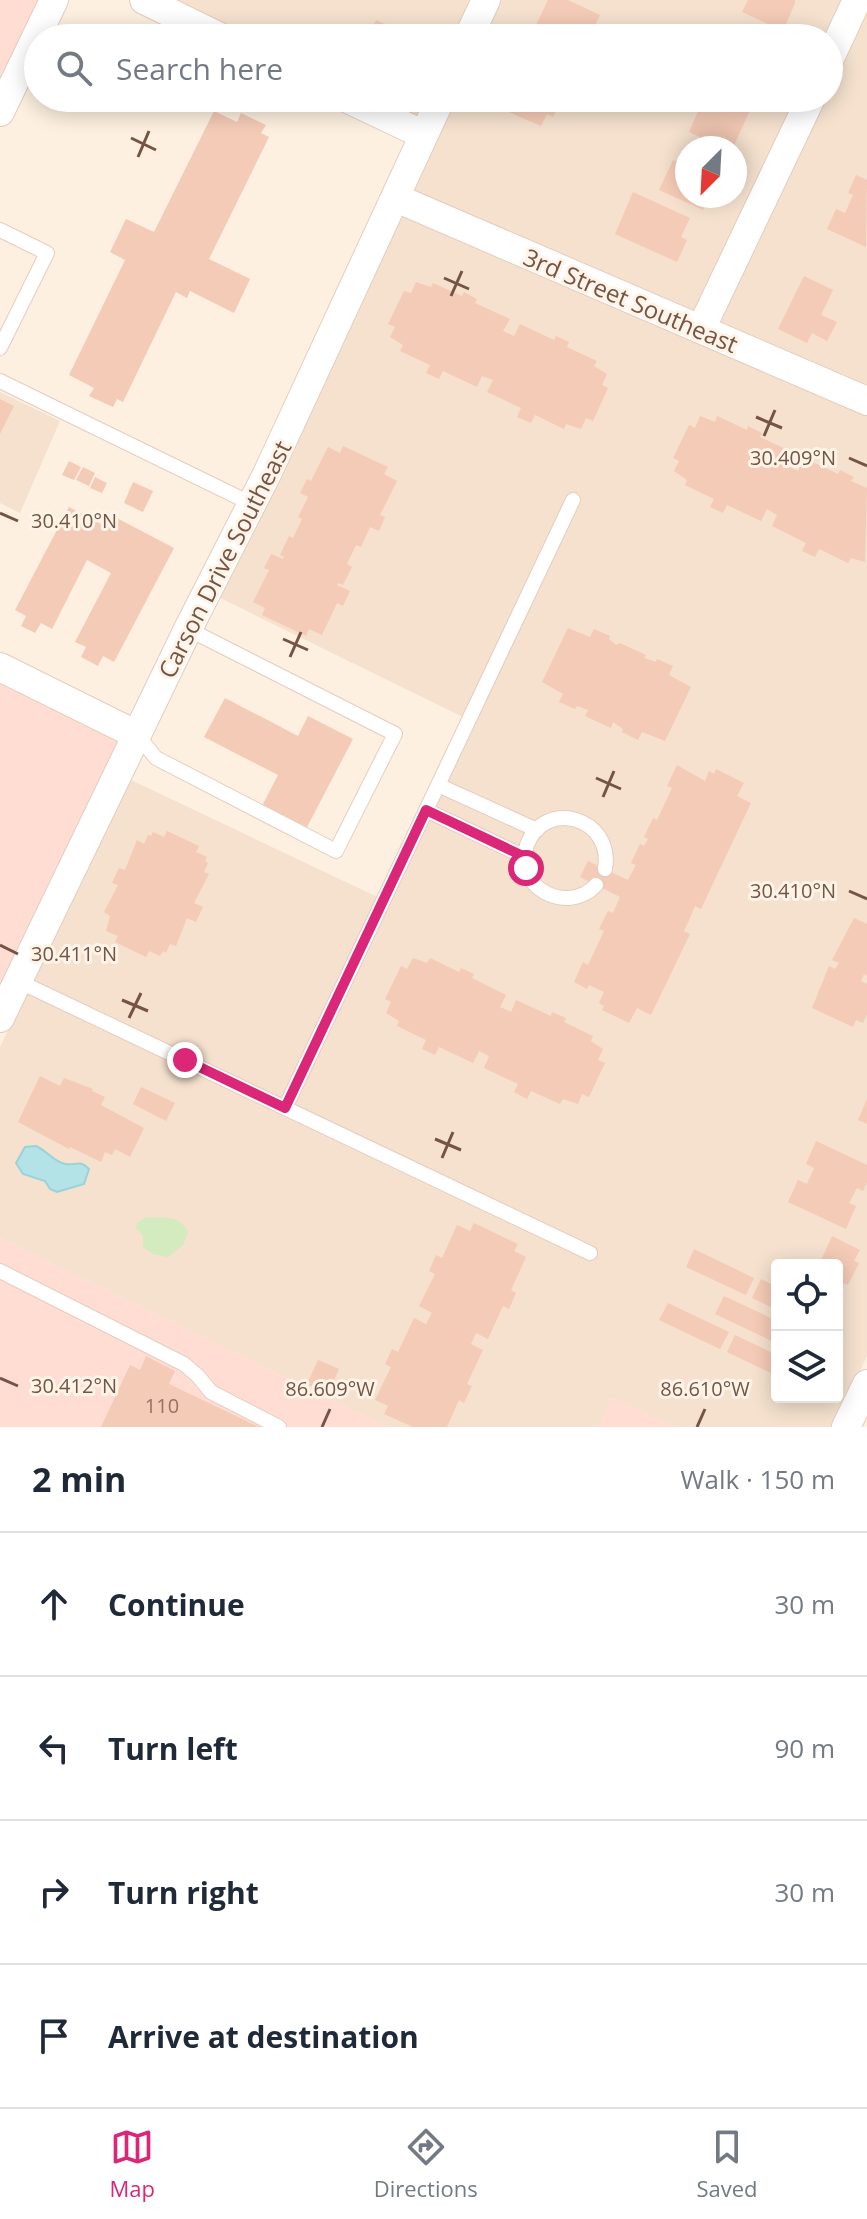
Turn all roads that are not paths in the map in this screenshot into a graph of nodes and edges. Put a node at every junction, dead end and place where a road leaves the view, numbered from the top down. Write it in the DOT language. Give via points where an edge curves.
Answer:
graph roads {
  1 [pos="54,0"];
  2 [pos="144,0"];
  3 [pos="486,0"];
  4 [pos="857,0"];
  5 [pos="42,24"];
  6 [pos="193,24"];
  7 [pos="475,24"];
  8 [pos="843,30"];
  9 [pos="24,62"];
  10 [pos="0,112"];
  11 [pos="376,112"];
  12 [pos="435,112"];
  13 [pos="804,112"];
  14 [pos="424,135"];
  15 [pos="396,198"];
  16 [pos="0,230"];
  17 [pos="701,329"];
  18 [pos="0,348"];
  19 [pos="0,381"];
  20 [pos="867,401"];
  21 [pos="573,500"];
  22 [pos="252,504"];
  23 [pos="188,629"];
  24 [pos="0,667"];
  25 [pos="137,735"];
  26 [pos="438,785"];
  27 [pos="426,810"];
  28 [pos="537,830"];
  29 [pos="525,857"];
  30 [pos="605,869"];
  31 [pos="596,885"];
  32 [pos="18,981"];
  33 [pos="0,1018"];
  34 [pos="285,1108"];
  35 [pos="590,1253"];
  36 [pos="0,1271"];
  37 [pos="867,1384"];
  38 [pos="279,1427"];
  39 [pos="846,1427"];
  1 -- 5 [label="street"];
  2 -- 6 [label="street"];
  3 -- 7 [label="street"];
  4 -- 8 [label="street"];
  9 -- 10 [label="street"];
  11 -- 14 [label="street"];
  12 -- 14 [label="street, Carson Drive Southeast"];
  13 -- 17 [label="street"];
  14 -- 15 [label="street, Carson Drive Southeast"];
  15 -- 17 [label="street, 3rd Street Southeast"];
  15 -- 22 [label="street, Carson Drive Southeast"];
  16 -- 18 [label="lane" via="47,253"];
  17 -- 20 [label="street, 3rd Street Southeast"];
  19 -- 22 [label="lane"];
  21 -- 26 [label="lane"];
  22 -- 23 [label="street, Carson Drive Southeast"];
  23 -- 25 [label="street, Carson Drive Southeast"];
  23 -- 25 [label="lane" via="395,734 336,851 156,758"];
  24 -- 25 [label="street"];
  25 -- 32 [label="street, Carson Drive Southeast"];
  26 -- 27 [label="lane"];
  26 -- 28 [label="lane"];
  27 -- 29 [label="lane"];
  27 -- 34 [label="lane"];
  28 -- 29 [label="lane"];
  28 -- 30 [label="lane" via="562,818 584,823 601,838"];
  29 -- 31 [label="lane" via="530,879 547,895 569,899"];
  32 -- 33 [label="street, Carson Drive Southeast"];
  32 -- 34 [label="lane"];
  34 -- 35 [label="lane"];
  36 -- 38 [label="lane" via="184,1364 211,1392"];
  37 -- 39 [label="street"];
}
